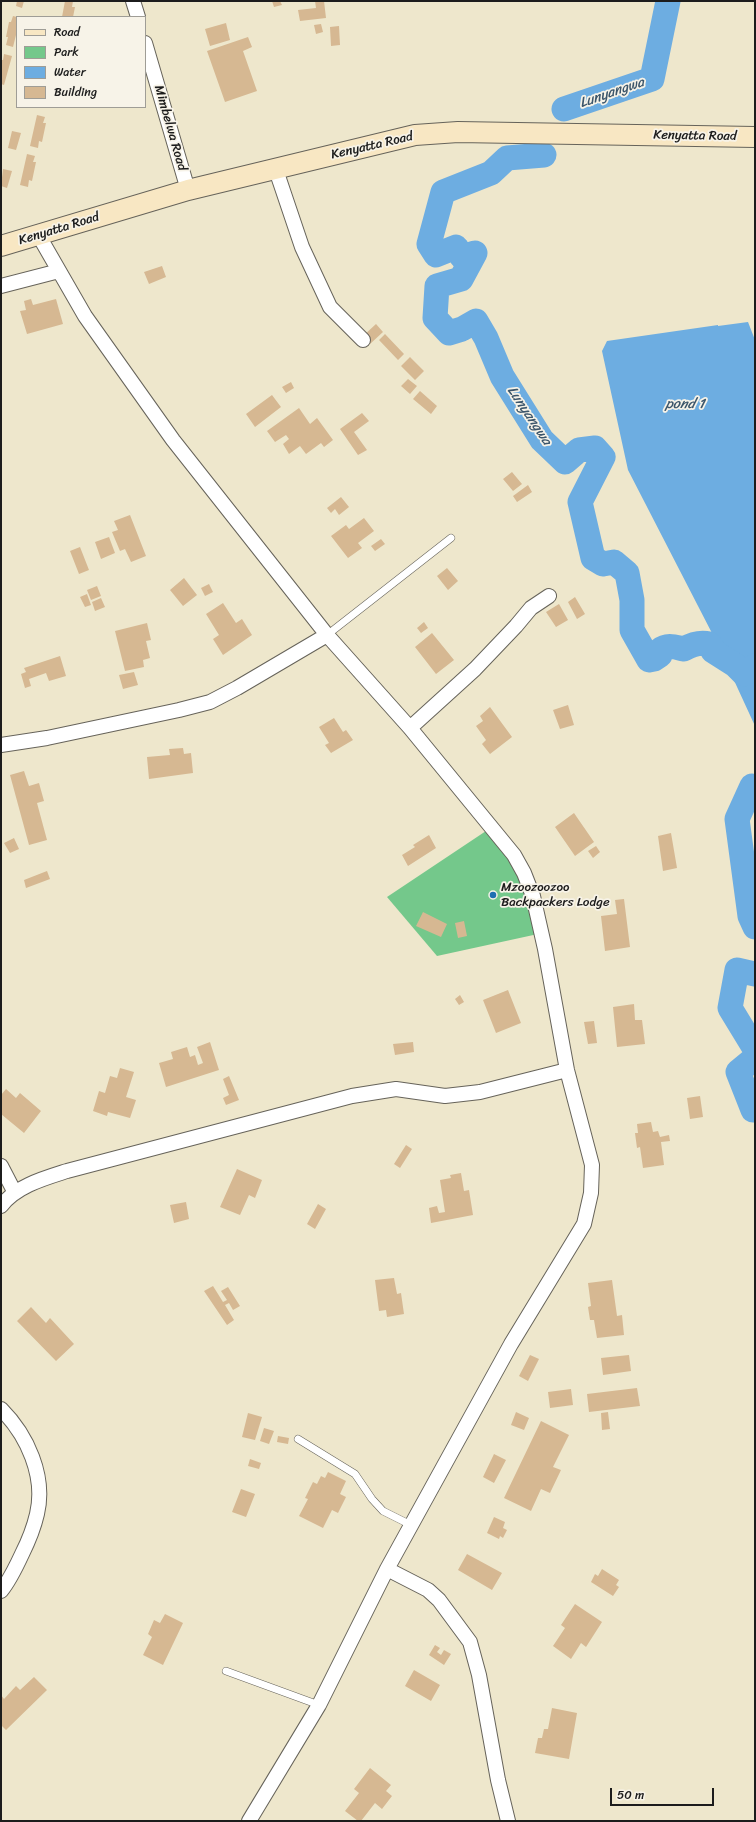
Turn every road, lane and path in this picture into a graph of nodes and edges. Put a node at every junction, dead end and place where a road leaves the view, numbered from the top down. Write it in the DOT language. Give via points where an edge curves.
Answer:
graph roads {
  1 [pos="133,1"];
  2 [pos="138,16"];
  3 [pos="146,46"];
  4 [pos="755,137"];
  5 [pos="276,170"];
  6 [pos="188,190"];
  7 [pos="39,236"];
  8 [pos="1,246"];
  9 [pos="59,271"];
  10 [pos="1,286"];
  11 [pos="363,340"];
  12 [pos="451,538"];
  13 [pos="548,596"];
  14 [pos="327,635"];
  15 [pos="410,728"];
  16 [pos="1,745"];
  17 [pos="567,1070"];
  18 [pos="1,1166"];
  19 [pos="15,1193"];
  20 [pos="1,1206"];
  21 [pos="1,1409"];
  22 [pos="298,1439"];
  23 [pos="411,1525"];
  24 [pos="387,1569"];
  25 [pos="1,1591"];
  26 [pos="226,1671"];
  27 [pos="319,1705"];
  28 [pos="249,1821"];
  29 [pos="508,1821"];
  1 -- 2 [label="street"];
  3 -- 6 [label="street, Mimbelwa Road"];
  4 -- 5 [label="street, Kenyatta Road" via="458,132 415,135"];
  5 -- 6 [label="street, Kenyatta Road"];
  5 -- 11 [label="street" via="302,247 330,307"];
  6 -- 7 [label="street, Kenyatta Road"];
  7 -- 8 [label="street, Kenyatta Road"];
  7 -- 9 [label="street"];
  9 -- 10 [label="street"];
  9 -- 14 [label="street" via="85,316 173,440"];
  12 -- 14 [label="lane"];
  13 -- 15 [label="street" via="531,608 475,669"];
  14 -- 15 [label="street"];
  14 -- 16 [label="street" via="210,702 47,738"];
  15 -- 17 [label="street" via="514,855 524,873 533,896 545,949"];
  17 -- 19 [label="street" via="480,1092 444,1096 396,1088 352,1096 67,1171"];
  17 -- 23 [label="street" via="592,1164 591,1193 584,1224 511,1344"];
  18 -- 19 [label="street"];
  19 -- 20 [label="street"];
  21 -- 25 [label="street" via="20,1431 32,1455 38,1487 35,1521 10,1580"];
  22 -- 23 [label="lane" via="355,1474 372,1499 384,1511"];
  23 -- 24 [label="street"];
  24 -- 27 [label="street"];
  24 -- 29 [label="street" via="428,1590 439,1600 470,1642"];
  26 -- 27 [label="lane"];
  27 -- 28 [label="street"];
}
